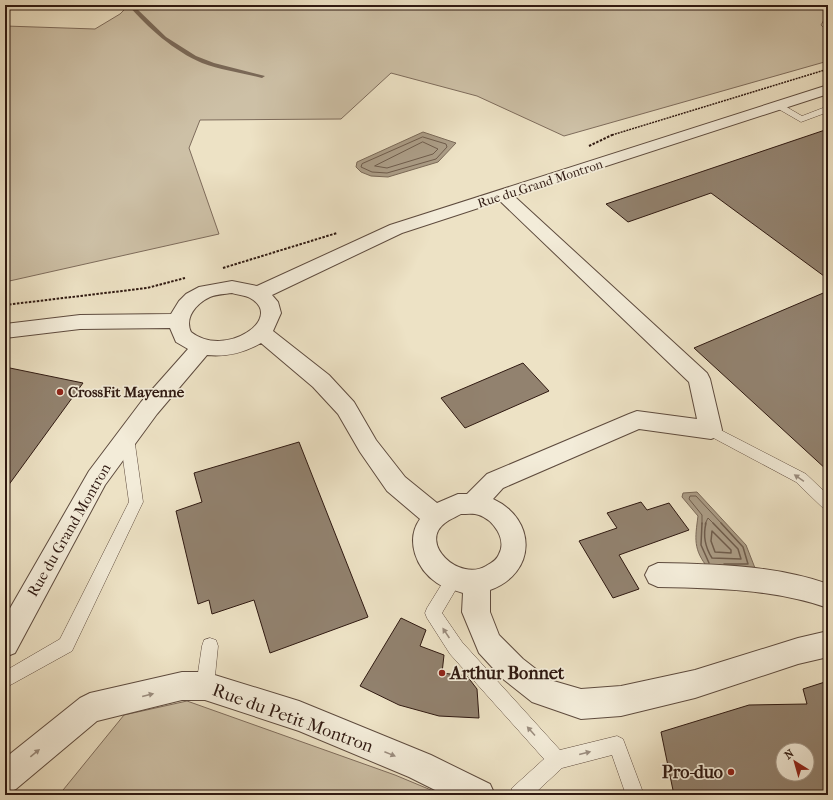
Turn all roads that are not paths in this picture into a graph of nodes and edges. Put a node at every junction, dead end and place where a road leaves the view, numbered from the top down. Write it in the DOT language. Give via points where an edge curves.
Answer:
graph roads {
  1 [pos="828,89"];
  2 [pos="778,105"];
  3 [pos="828,109"];
  4 [pos="503,195"];
  5 [pos="259,293"];
  6 [pos="178,321"];
  7 [pos="5,331"];
  8 [pos="262,333"];
  9 [pos="202,347"];
  10 [pos="711,430"];
  11 [pos="127,437"];
  12 [pos="472,504"];
  13 [pos="828,504"];
  14 [pos="434,516"];
  15 [pos="658,575"];
  16 [pos="466,580"];
  17 [pos="828,596"];
  18 [pos="5,644"];
  19 [pos="828,644"];
  20 [pos="210,646"];
  21 [pos="5,680"];
  22 [pos="205,686"];
  23 [pos="557,760"];
  24 [pos="5,778"];
  25 [pos="479,795"];
  26 [pos="519,795"];
  27 [pos="635,795"];
  1 -- 2 [label="street, Rue du Grand Montron"];
  2 -- 3 [label="lane" via="801,118"];
  2 -- 4 [label="street, Rue du Grand Montron"];
  4 -- 5 [label="street, Rue du Grand Montron" via="396,230"];
  4 -- 10 [label="street" via="699,380"];
  5 -- 6 [label="street" via="246,288 232,287 202,293 182,310"];
  5 -- 8 [label="street" via="267,299 272,316"];
  6 -- 7 [label="street" via="80,322"];
  6 -- 9 [label="street" via="183,336 191,343"];
  8 -- 9 [label="street" via="249,342 234,347"];
  8 -- 14 [label="street" via="321,380 346,408 368,446 396,484"];
  9 -- 11 [label="street, Rue du Grand Montron"];
  10 -- 12 [label="street" via="637,420 495,481"];
  13 -- 10 [label="lane, one-way" via="801,478"];
  11 -- 18 [label="street, Rue du Grand Montron" via="96,478"];
  11 -- 21 [label="lane" via="136,502 66,645"];
  12 -- 14 [label="street" via="458,504 445,508"];
  12 -- 16 [label="street" via="485,506 507,522 513,534 514,546 511,559 492,577"];
  14 -- 16 [label="street" via="427,526 425,550 431,562 441,572"];
  15 -- 17 [label="street" via="758,581 810,589"];
  16 -- 19 [label="street" via="490,644 513,669 542,692 581,704 629,700 695,684"];
  23 -- 16 [label="lane, one-way" via="456,648 433,613"];
  20 -- 22 [label="lane"];
  24 -- 22 [label="street, Rue du Petit Montron, one-way" via="90,708 182,686"];
  22 -- 25 [label="street, Rue du Petit Montron, one-way" via="299,716 420,766"];
  23 -- 26 [label="lane"];
  23 -- 27 [label="lane, one-way" via="617,745"];
}
